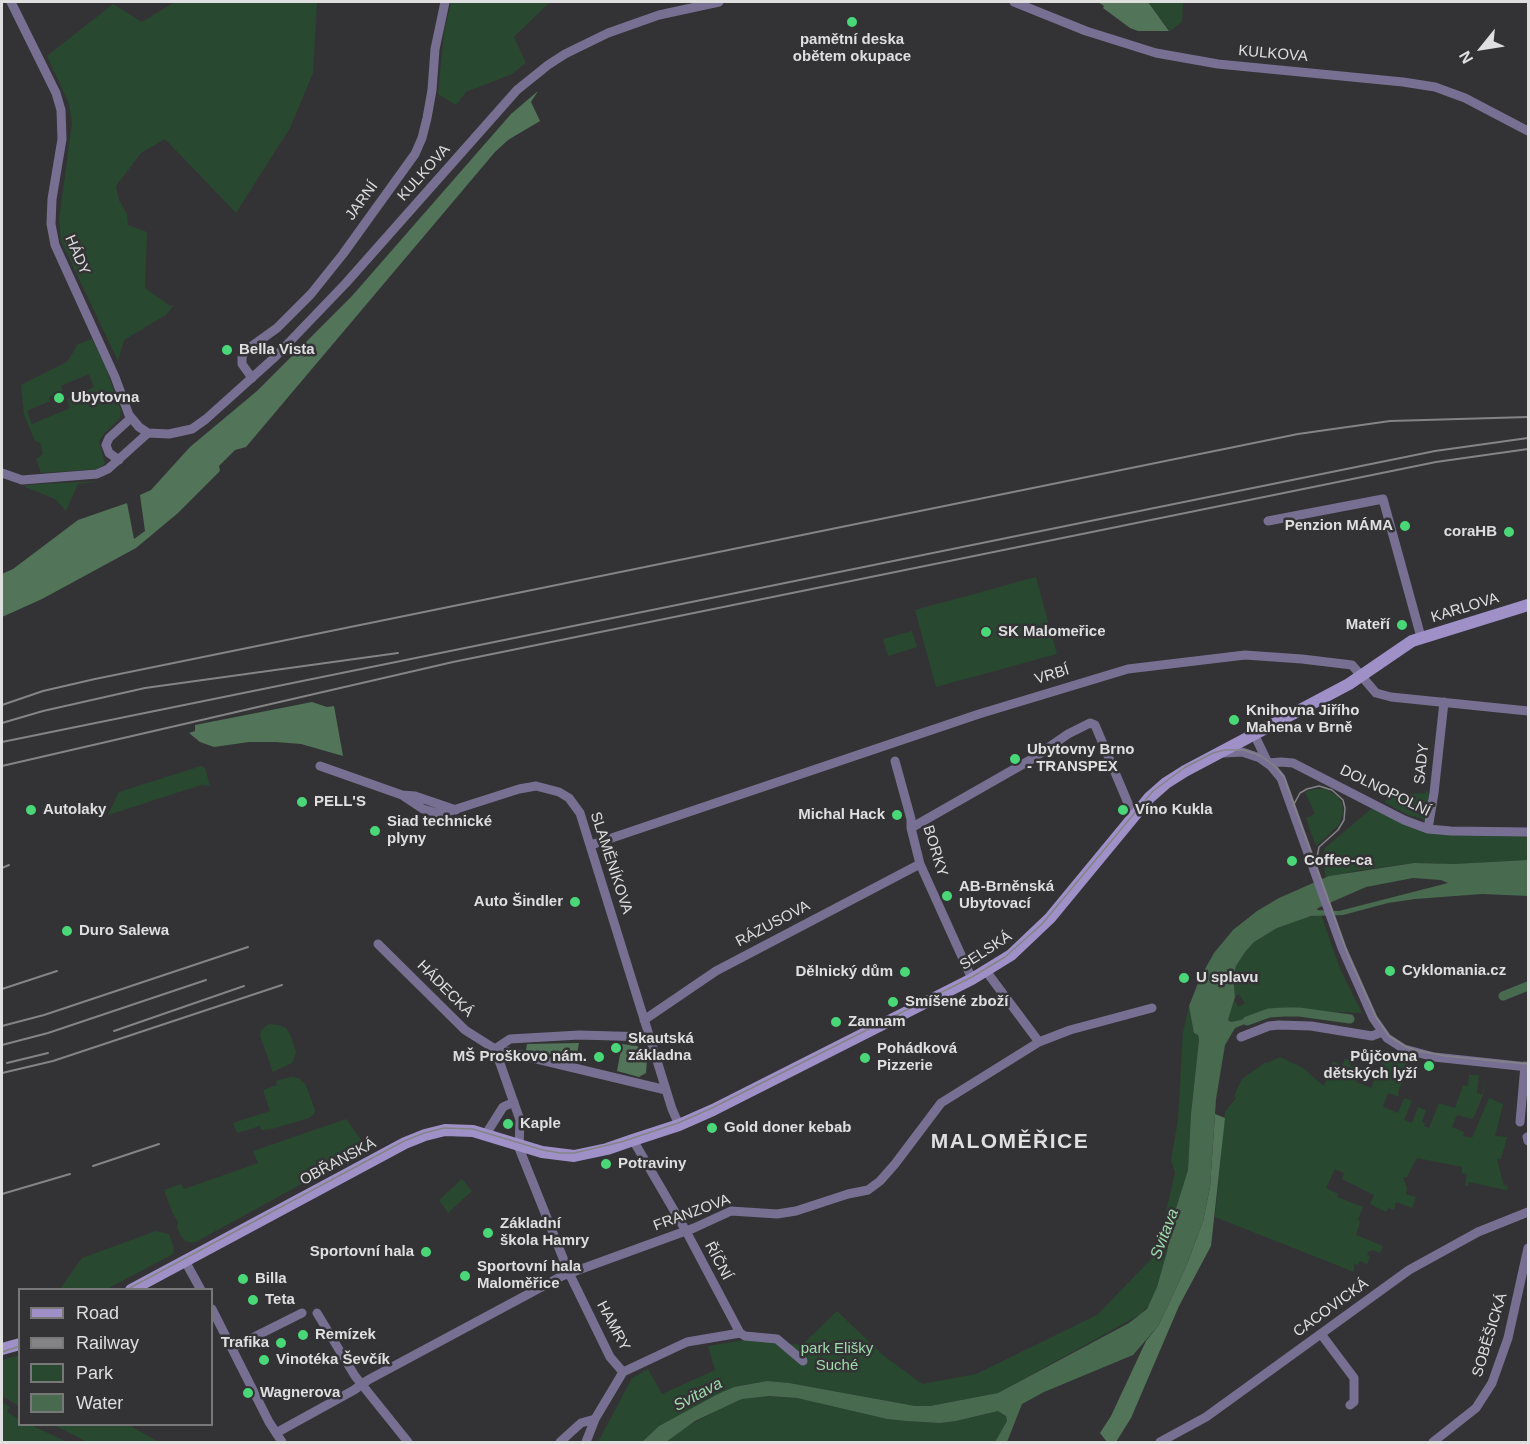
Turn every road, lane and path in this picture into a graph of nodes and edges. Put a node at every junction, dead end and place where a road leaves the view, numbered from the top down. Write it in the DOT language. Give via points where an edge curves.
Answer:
graph roads {
  1 [pos="11,2"];
  2 [pos="445,2"];
  3 [pos="719,2"];
  4 [pos="1014,2"];
  5 [pos="1528,131"];
  6 [pos="252,378"];
  7 [pos="131,418"];
  8 [pos="148,433"];
  9 [pos="119,460"];
  10 [pos="2,473"];
  11 [pos="1268,521"];
  12 [pos="1528,604"];
  13 [pos="1416,639"];
  14 [pos="1362,676"];
  15 [pos="1444,702"];
  16 [pos="1528,711"];
  17 [pos="1254,734"];
  18 [pos="1218,754"];
  19 [pos="895,761"];
  20 [pos="1268,764"];
  21 [pos="320,766"];
  22 [pos="1134,815"];
  23 [pos="911,828"];
  24 [pos="1428,829"];
  25 [pos="1528,832"];
  26 [pos="591,845"];
  27 [pos="921,864"];
  28 [pos="378,944"];
  29 [pos="989,976"];
  30 [pos="972,979"];
  31 [pos="1152,1008"];
  32 [pos="644,1020"];
  33 [pos="1382,1032"];
  34 [pos="650,1036"];
  35 [pos="1241,1037"];
  36 [pos="1039,1042"];
  37 [pos="495,1049"];
  38 [pos="1527,1067"];
  39 [pos="666,1090"];
  40 [pos="514,1102"];
  41 [pos="1520,1122"];
  42 [pos="679,1125"];
  43 [pos="486,1134"];
  44 [pos="633,1140"];
  45 [pos="518,1145"];
  46 [pos="574,1156"];
  47 [pos="1528,1212"];
  48 [pos="686,1231"];
  49 [pos="1528,1248"];
  50 [pos="185,1261"];
  51 [pos="569,1273"];
  52 [pos="135,1288"];
  53 [pos="200,1288"];
  54 [pos="213,1311"];
  55 [pos="302,1313"];
  56 [pos="317,1313"];
  57 [pos="740,1333"];
  58 [pos="1321,1334"];
  59 [pos="18,1345"];
  60 [pos="232,1348"];
  61 [pos="2,1349"];
  62 [pos="803,1361"];
  63 [pos="623,1372"];
  64 [pos="362,1384"];
  65 [pos="1350,1405"];
  66 [pos="595,1419"];
  67 [pos="276,1433"];
  68 [pos="1163,1442"];
  69 [pos="282,1443"];
  70 [pos="408,1443"];
  71 [pos="560,1443"];
  72 [pos="586,1443"];
  73 [pos="1433,1443"];
  1 -- 7 [label="street, HÁDY" via="61,110 62,139 51,199 55,245"];
  2 -- 6 [label="street, JARNÍ" via="427,118 415,154 311,294 277,328 245,351 242,364"];
  3 -- 6 [label="street, KULKOVA" via="659,15 617,30 582,44 548,65 517,90 318,314"];
  4 -- 5 [label="street, KULKOVA" via="1156,53 1218,64 1435,87"];
  6 -- 8 [label="street, KULKOVA" via="192,429"];
  7 -- 8 [label="street, HÁDY"];
  7 -- 9 [label="street" via="106,445 112,457"];
  8 -- 9 [label="street"];
  9 -- 10 [label="street" via="97,474 22,480"];
  11 -- 13 [label="street" via="1383,499"];
  12 -- 13 [label="main road, KARLOVA"];
  13 -- 14 [label="main road, SELSKÁ"];
  14 -- 15 [label="street, VRBÍ" via="1376,693"];
  14 -- 17 [label="main road, SELSKÁ"];
  14 -- 26 [label="street, VRBÍ" via="1352,665 1253,655 1128,669 896,741"];
  15 -- 16 [label="street, VRBÍ"];
  15 -- 24 [label="street, SADY"];
  17 -- 18 [label="main road, SELSKÁ"];
  17 -- 20 [label="street"];
  18 -- 20 [label="street, DOLNOPOLNÍ" via="1242,752"];
  18 -- 22 [label="main road, SELSKÁ" via="1166,783"];
  19 -- 23 [label="street, BORKY"];
  20 -- 24 [label="street, DOLNOPOLNÍ" via="1293,763"];
  20 -- 33 [label="street" via="1284,784 1350,968"];
  21 -- 26 [label="street, SLAMĚNÍKOVA" via="456,810 519,789 548,788 576,805"];
  22 -- 23 [label="street" via="1095,725 1090,723"];
  22 -- 29 [label="main road, SELSKÁ" via="1038,931"];
  23 -- 27 [label="street, BORKY"];
  24 -- 25 [label="street, DOLNOPOLNÍ"];
  26 -- 32 [label="street, SLAMĚNÍKOVA"];
  27 -- 30 [label="street, BORKY"];
  27 -- 32 [label="street, RÁZUSOVA" via="716,971"];
  28 -- 37 [label="street, HÁDECKÁ" via="465,1030"];
  29 -- 30 [label="main road, SELSKÁ"];
  29 -- 36 [label="street"];
  30 -- 42 [label="main road, SELSKÁ"];
  31 -- 36 [label="street, FRANZOVA"];
  32 -- 34 [label="street, SLAMĚNÍKOVA"];
  33 -- 35 [label="street" via="1372,1036 1279,1025"];
  33 -- 38 [label="street" via="1395,1044 1418,1053"];
  34 -- 37 [label="street" via="510,1039"];
  34 -- 39 [label="street, SLAMĚNÍKOVA"];
  36 -- 48 [label="street, FRANZOVA" via="941,1103 895,1164 868,1190 777,1214 731,1211"];
  37 -- 39 [label="street, HÁDECKÁ"];
  37 -- 40 [label="street"];
  38 -- 41 [label="street"];
  39 -- 42 [label="street, SLAMĚNÍKOVA"];
  40 -- 43 [label="street" via="503,1107"];
  40 -- 45 [label="street" via="520,1120"];
  42 -- 44 [label="main road, SELSKÁ"];
  43 -- 45 [label="main road, OBŘANSKÁ"];
  43 -- 50 [label="main road, OBŘANSKÁ" via="445,1130 414,1139"];
  44 -- 46 [label="main road, SELSKÁ"];
  44 -- 48 [label="street, ŘÍČNÍ"];
  45 -- 46 [label="main road, OBŘANSKÁ"];
  45 -- 51 [label="street, HAMRY"];
  47 -- 58 [label="street, CACOVICKÁ" via="1478,1232 1408,1270"];
  48 -- 51 [label="street, FRANZOVA"];
  48 -- 57 [label="street, ŘÍČNÍ"];
  49 -- 73 [label="street, SOBĚŠICKÁ" via="1508,1338 1492,1383 1476,1408"];
  50 -- 52 [label="main road, OBŘANSKÁ"];
  50 -- 53 [label="street"];
  51 -- 63 [label="street, HAMRY" via="610,1357"];
  51 -- 64 [label="street, FRANZOVA"];
  54 -- 60 [label="street"];
  55 -- 60 [label="street"];
  56 -- 64 [label="street"];
  57 -- 62 [label="street" via="777,1339"];
  57 -- 63 [label="street, HAMRY" via="687,1342"];
  58 -- 65 [label="street" via="1354,1378 1354,1402"];
  58 -- 68 [label="street, CACOVICKÁ" via="1206,1418"];
  59 -- 61 [label="main road"];
  60 -- 67 [label="street"];
  63 -- 66 [label="street"];
  64 -- 67 [label="street, FRANZOVA"];
  64 -- 70 [label="street"];
  66 -- 71 [label="street" via="581,1423"];
  66 -- 72 [label="street"];
  67 -- 69 [label="street"];
}
